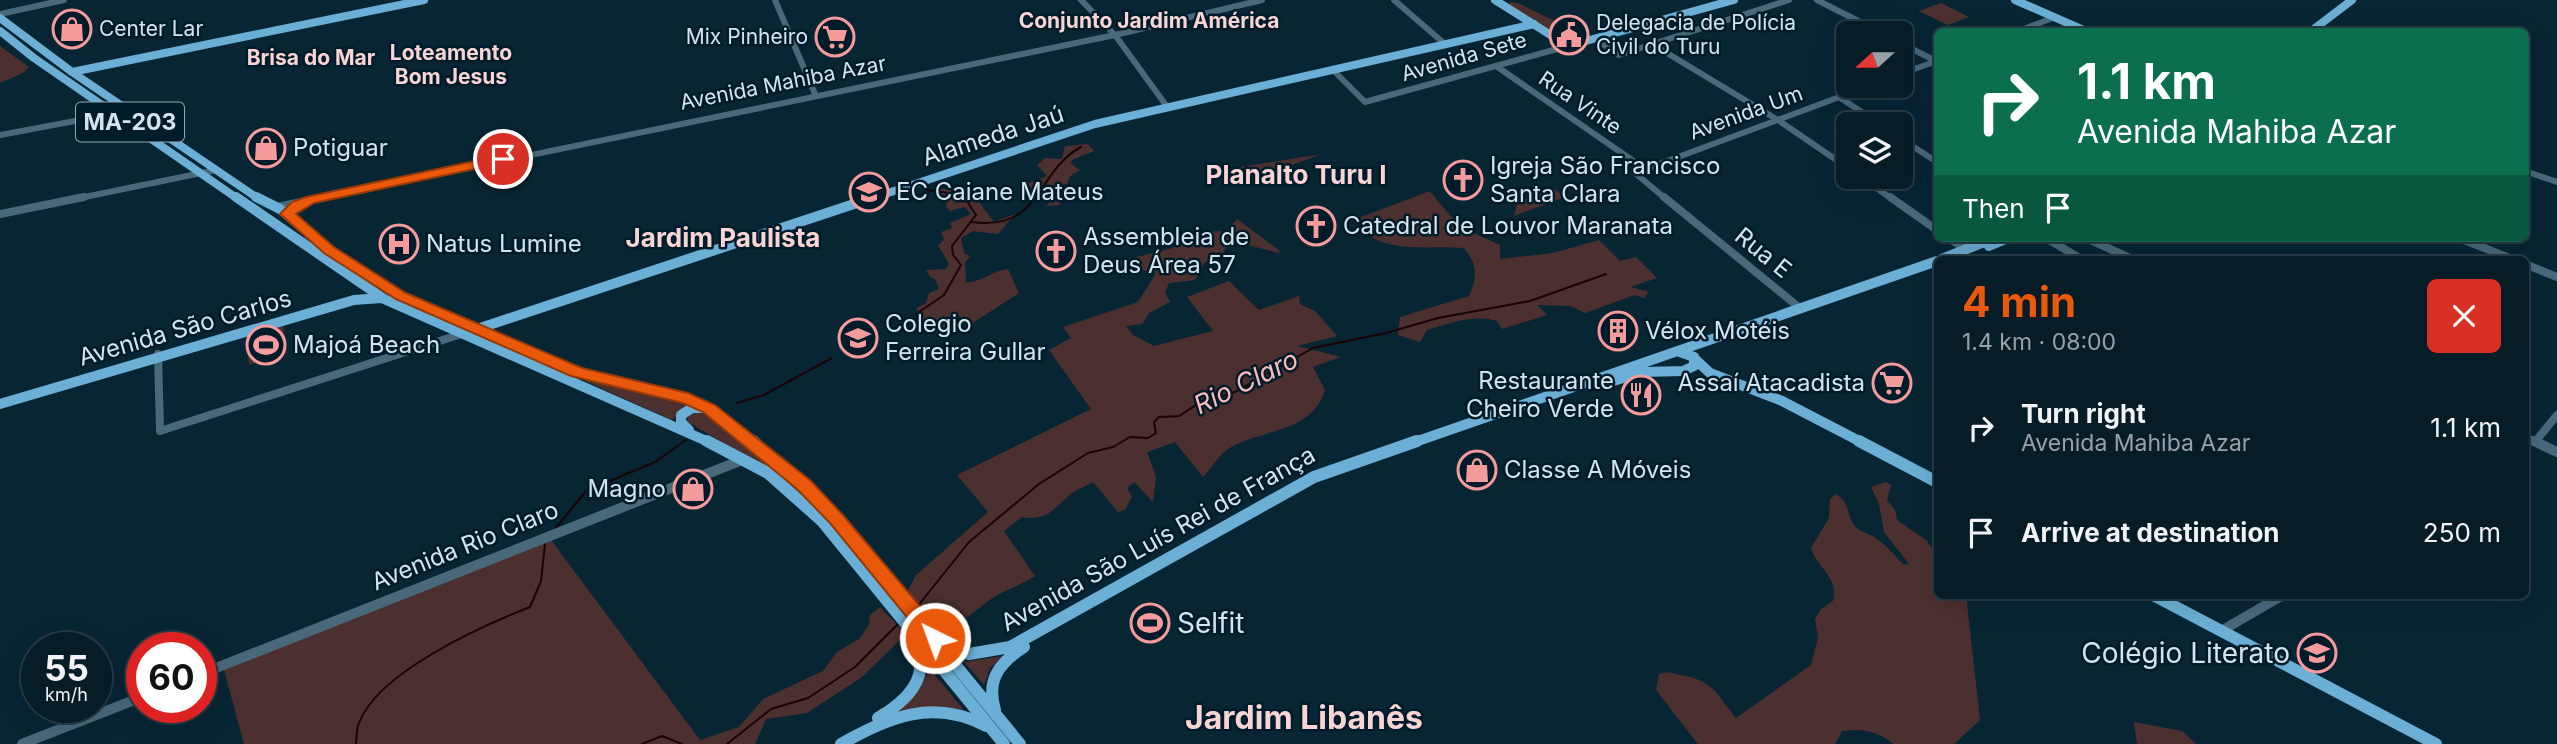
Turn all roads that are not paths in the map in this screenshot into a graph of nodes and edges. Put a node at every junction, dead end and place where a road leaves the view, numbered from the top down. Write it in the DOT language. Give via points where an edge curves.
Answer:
graph roads {
  1 [pos="64,0"];
  2 [pos="424,0"];
  3 [pos="775,0"];
  4 [pos="1081,0"];
  5 [pos="1262,0"];
  6 [pos="1394,0"];
  7 [pos="1495,0"];
  8 [pos="1734,0"];
  9 [pos="1763,0"];
  10 [pos="1789,0"];
  11 [pos="1798,0"];
  12 [pos="1811,0"];
  13 [pos="1817,0"];
  14 [pos="2015,0"];
  15 [pos="2352,0"];
  16 [pos="2361,0"];
  17 [pos="1774,6"];
  18 [pos="0,16"];
  19 [pos="2055,17"];
  20 [pos="1852,21"];
  21 [pos="1858,21"];
  22 [pos="1534,24"];
  23 [pos="2026,28"];
  24 [pos="2079,28"];
  25 [pos="2315,28"];
  26 [pos="2324,28"];
  27 [pos="0,31"];
  28 [pos="1115,35"];
  29 [pos="1594,38"];
  30 [pos="1656,44"];
  31 [pos="1446,45"];
  32 [pos="1568,46"];
  33 [pos="1913,50"];
  34 [pos="1934,61"];
  35 [pos="1934,61"];
  36 [pos="1496,66"];
  37 [pos="1913,69"];
  38 [pos="1333,70"];
  39 [pos="72,72"];
  40 [pos="815,94"];
  41 [pos="1836,98"];
  42 [pos="1841,98"];
  43 [pos="1168,108"];
  44 [pos="113,110"];
  45 [pos="1862,112"];
  46 [pos="1780,119"];
  47 [pos="0,135"];
  48 [pos="1913,146"];
  49 [pos="1836,159"];
  50 [pos="1934,160"];
  51 [pos="210,169"];
  52 [pos="1645,169"];
  53 [pos="2529,172"];
  54 [pos="1635,173"];
  55 [pos="2557,182"];
  56 [pos="1878,189"];
  57 [pos="310,200"];
  58 [pos="277,207"];
  59 [pos="0,214"];
  60 [pos="287,214"];
  61 [pos="269,221"];
  62 [pos="1934,228"];
  63 [pos="312,236"];
  64 [pos="1955,242"];
  65 [pos="1985,242"];
  66 [pos="1998,242"];
  67 [pos="2053,242"];
  68 [pos="2095,242"];
  69 [pos="2469,242"];
  70 [pos="1966,250"];
  71 [pos="1950,256"];
  72 [pos="1964,256"];
  73 [pos="2076,256"];
  74 [pos="2125,256"];
  75 [pos="2504,256"];
  76 [pos="1934,262"];
  77 [pos="2529,266"];
  78 [pos="1934,268"];
  79 [pos="2557,277"];
  80 [pos="364,286"];
  81 [pos="384,299"];
  82 [pos="1801,309"];
  83 [pos="469,329"];
  84 [pos="1680,352"];
  85 [pos="158,356"];
  86 [pos="1663,357"];
  87 [pos="1696,360"];
  88 [pos="1676,371"];
  89 [pos="0,402"];
  90 [pos="709,408"];
  91 [pos="2557,415"];
  92 [pos="695,435"];
  93 [pos="2529,440"];
  94 [pos="2557,452"];
  95 [pos="745,459"];
  96 [pos="1923,474"];
  97 [pos="1934,480"];
  98 [pos="2161,599"];
  99 [pos="2276,599"];
  100 [pos="918,628"];
  101 [pos="2221,631"];
  102 [pos="217,668"];
  103 [pos="126,703"];
  104 [pos="1000,719"];
  105 [pos="1000,739"];
  106 [pos="22,744"];
  107 [pos="830,744"];
  108 [pos="841,744"];
  109 [pos="1020,744"];
  110 [pos="2436,744"];
  1 -- 18 [label="street"];
  2 -- 39 [label="main road"];
  3 -- 40 [label="street"];
  4 -- 28 [label="street"];
  5 -- 28 [label="street, Avenida Mahiba Azar"];
  6 -- 31 [label="street"];
  7 -- 22 [label="main road"];
  8 -- 29 [label="main road, Avenida Sete"];
  9 -- 17 [label="street"];
  10 -- 17 [label="street"];
  11 -- 17 [label="street"];
  12 -- 20 [label="street"];
  13 -- 21 [label="street"];
  14 -- 19 [label="main road"];
  15 -- 25 [label="main road"];
  16 -- 26 [label="main road"];
  17 -- 30 [label="street"];
  18 -- 39 [label="main road, MA-203"];
  19 -- 23 [label="street"];
  19 -- 24 [label="main road"];
  22 -- 31 [label="main road, Alameda Jaú"];
  22 -- 32 [label="main road"];
  27 -- 44 [label="main road, MA-203"];
  28 -- 40 [label="street, Avenida Mahiba Azar"];
  28 -- 43 [label="street"];
  29 -- 30 [label="street" via="1619,55"];
  29 -- 32 [label="main road, Avenida Sete"];
  30 -- 46 [label="street"];
  31 -- 38 [label="main road, Alameda Jaú"];
  32 -- 36 [label="street, Avenida Sete"];
  33 -- 34 [label="street"];
  35 -- 37 [label="street"];
  36 -- 38 [label="street, Avenida Sete" via="1365,102"];
  36 -- 52 [label="street, Rua Vinte"];
  38 -- 43 [label="main road, Alameda Jaú"];
  39 -- 51 [label="main road, MA-203"];
  40 -- 57 [label="street, Avenida Mahiba Azar"];
  41 -- 46 [label="street, Avenida Um"];
  42 -- 45 [label="street"];
  43 -- 83 [label="main road, Alameda Jaú" via="1095,124"];
  44 -- 47 [label="street"];
  44 -- 51 [label="main road, MA-203"];
  46 -- 49 [label="street"];
  46 -- 52 [label="street, Avenida Um"];
  48 -- 50 [label="street"];
  51 -- 58 [label="main road, MA-203"];
  51 -- 59 [label="street"];
  51 -- 61 [label="main road, MA-203"];
  52 -- 54 [label="street, Avenida Um"];
  53 -- 55 [label="street"];
  54 -- 82 [label="street, Rua E"];
  56 -- 62 [label="street"];
  57 -- 58 [label="street, Avenida Mahiba Azar"];
  57 -- 60 [label="street, Avenida Mahiba Azar"];
  58 -- 60 [label="main road, MA-203"];
  60 -- 63 [label="main road, MA-203"];
  61 -- 63 [label="main road" via="283,216"];
  61 -- 80 [label="main road, MA-203"];
  63 -- 83 [label="main road, MA-203" via="386,288"];
  64 -- 70 [label="street"];
  65 -- 70 [label="main road"];
  66 -- 72 [label="main road"];
  67 -- 73 [label="street"];
  68 -- 74 [label="street"];
  69 -- 75 [label="street"];
  70 -- 71 [label="main road"];
  76 -- 82 [label="main road"];
  77 -- 79 [label="street"];
  78 -- 87 [label="main road" via="1709,347"];
  80 -- 81 [label="main road, MA-203"];
  80 -- 85 [label="main road, Avenida São Carlos" via="352,297"];
  81 -- 83 [label="main road, MA-203"];
  81 -- 85 [label="main road, Avenida São Carlos" via="354,300"];
  82 -- 84 [label="main road"];
  83 -- 85 [label="street, Alameda Jaú" via="160,431"];
  83 -- 90 [label="main road, MA-203" via="596,379 688,398"];
  83 -- 92 [label="main road, MA-203"];
  84 -- 86 [label="main road, Avenida São Luís Rei de França"];
  84 -- 87 [label="main road"];
  85 -- 89 [label="main road, Avenida São Carlos"];
  86 -- 88 [label="main road" via="1663,366"];
  86 -- 100 [label="main road, Avenida São Luís Rei de França" via="1314,477 1010,647 959,653"];
  87 -- 88 [label="main road" via="1692,368"];
  87 -- 96 [label="main road" via="1710,373 1782,401"];
  88 -- 96 [label="main road" via="1762,395"];
  88 -- 104 [label="main road, Avenida São Luís Rei de França" via="1643,372 1589,387 1354,467 1288,496 1006,659 990,683"];
  90 -- 92 [label="main road" via="695,407 681,415 681,422"];
  90 -- 100 [label="main road, MA-203" via="810,490"];
  91 -- 93 [label="street"];
  92 -- 95 [label="main road, MA-203"];
  93 -- 94 [label="street"];
  95 -- 100 [label="main road, MA-203" via="778,480 811,510"];
  95 -- 102 [label="street, Avenida Rio Claro"];
  96 -- 97 [label="main road"];
  98 -- 101 [label="main road"];
  99 -- 101 [label="street"];
  100 -- 104 [label="main road, MA-203"];
  100 -- 105 [label="main road, MA-203"];
  100 -- 107 [label="main road" via="924,667 913,692"];
  101 -- 110 [label="main road"];
  103 -- 106 [label="street"];
  104 -- 109 [label="main road, MA-203"];
  105 -- 108 [label="main road" via="974,719 941,712 887,720"];
}
